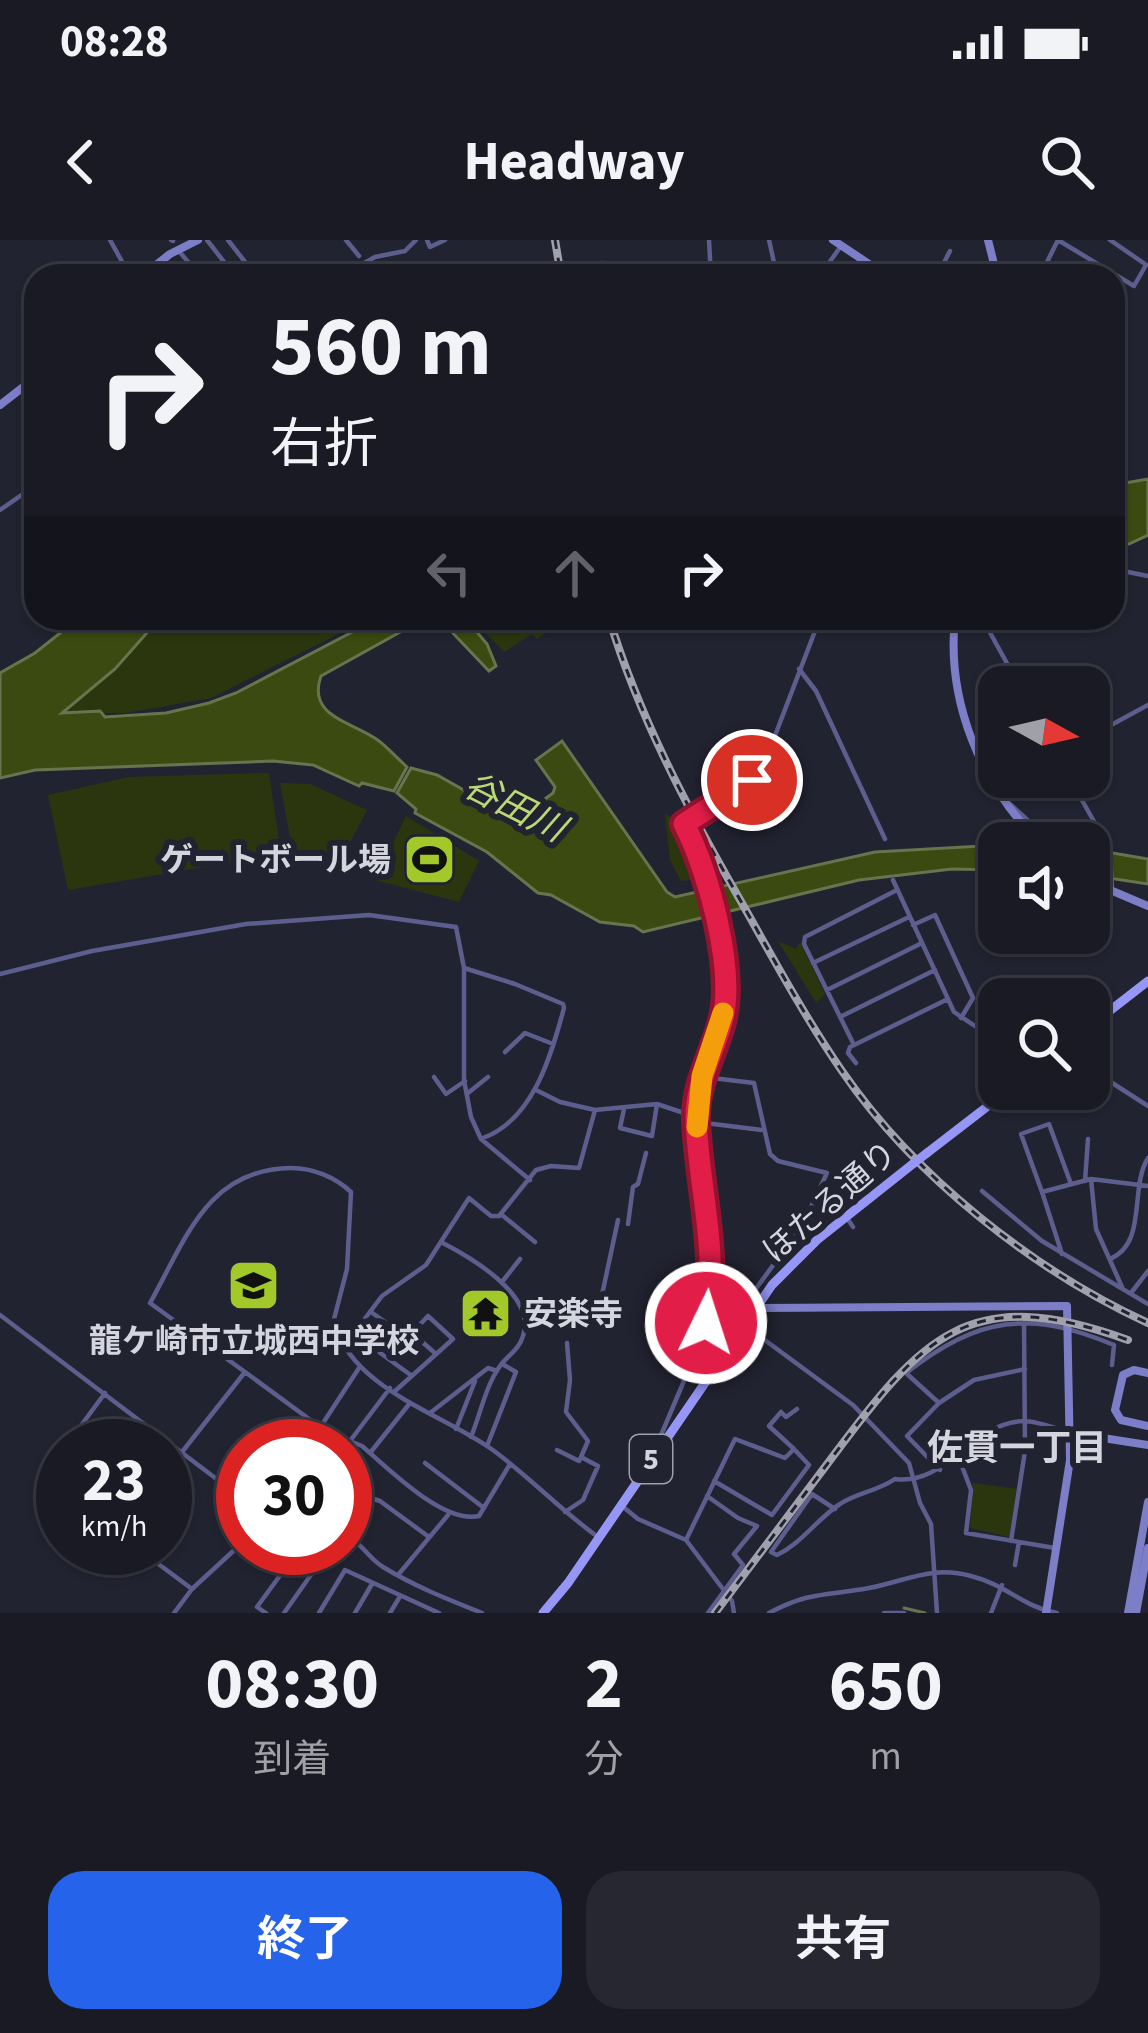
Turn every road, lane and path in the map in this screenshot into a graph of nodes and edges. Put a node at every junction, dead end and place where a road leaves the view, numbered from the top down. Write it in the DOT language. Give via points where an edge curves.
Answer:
graph roads {
  1 [pos="202,240"];
  2 [pos="228,240"];
  3 [pos="346,240"];
  4 [pos="416,240"];
  5 [pos="427,240"];
  6 [pos="445,240"];
  7 [pos="1058,240"];
  8 [pos="1110,240"];
  9 [pos="837,243"];
  10 [pos="174,244"];
  11 [pos="950,251"];
  12 [pos="359,256"];
  13 [pos="602,263"];
  14 [pos="224,264"];
  15 [pos="247,264"];
  16 [pos="364,264"];
  17 [pos="610,264"];
  18 [pos="869,264"];
  19 [pos="943,264"];
  20 [pos="1097,264"];
  21 [pos="1147,265"];
  22 [pos="1125,281"];
  23 [pos="24,386"];
  24 [pos="0,405"];
  25 [pos="815,630"];
  26 [pos="955,630"];
  27 [pos="989,630"];
  28 [pos="1008,666"];
  29 [pos="799,669"];
  30 [pos="1148,705"];
  31 [pos="1110,726"];
  32 [pos="1081,798"];
  33 [pos="1006,805"];
  34 [pos="1020,822"];
  35 [pos="1028,822"];
  36 [pos="885,839"];
  37 [pos="893,880"];
  38 [pos="1112,888"];
  39 [pos="897,890"];
  40 [pos="1148,906"];
  41 [pos="909,916"];
  42 [pos="914,925"];
  43 [pos="922,943"];
  44 [pos="813,963"];
  45 [pos="464,968"];
  46 [pos="934,970"];
  47 [pos="0,974"];
  48 [pos="1148,981"];
  49 [pos="827,990"];
  50 [pos="948,999"];
  51 [pos="1110,1011"];
  52 [pos="840,1017"];
  53 [pos="961,1018"];
  54 [pos="978,1029"];
  55 [pos="554,1044"];
  56 [pos="854,1045"];
  57 [pos="505,1052"];
  58 [pos="856,1063"];
  59 [pos="702,1076"];
  60 [pos="488,1077"];
  61 [pos="434,1078"];
  62 [pos="465,1081"];
  63 [pos="1110,1082"];
  64 [pos="536,1090"];
  65 [pos="467,1093"];
  66 [pos="657,1104"];
  67 [pos="1148,1106"];
  68 [pos="624,1108"];
  69 [pos="595,1110"];
  70 [pos="983,1110"];
  71 [pos="696,1120"];
  72 [pos="763,1130"];
  73 [pos="481,1139"];
  74 [pos="1088,1139"];
  75 [pos="646,1154"];
  76 [pos="1148,1158"];
  77 [pos="528,1179"];
  78 [pos="1088,1180"];
  79 [pos="1071,1184"];
  80 [pos="1137,1185"];
  81 [pos="1148,1186"];
  82 [pos="982,1191"];
  83 [pos="1042,1192"];
  84 [pos="817,1193"];
  85 [pos="841,1210"];
  86 [pos="501,1214"];
  87 [pos="618,1220"];
  88 [pos="628,1224"];
  89 [pos="441,1241"];
  90 [pos="535,1242"];
  91 [pos="1062,1254"];
  92 [pos="520,1259"];
  93 [pos="1110,1259"];
  94 [pos="1148,1271"];
  95 [pos="502,1282"];
  96 [pos="1122,1287"];
  97 [pos="1131,1293"];
  98 [pos="602,1295"];
  99 [pos="1148,1304"];
  100 [pos="710,1306"];
  101 [pos="751,1308"];
  102 [pos="370,1311"];
  103 [pos="0,1316"];
  104 [pos="1024,1323"];
  105 [pos="743,1324"];
  106 [pos="1070,1327"];
  107 [pos="567,1343"];
  108 [pos="368,1344"];
  109 [pos="344,1346"];
  110 [pos="436,1354"];
  111 [pos="386,1357"];
  112 [pos="1112,1365"];
  113 [pos="500,1367"];
  114 [pos="358,1368"];
  115 [pos="1025,1369"];
  116 [pos="245,1372"];
  117 [pos="1148,1373"];
  118 [pos="412,1376"];
  119 [pos="478,1376"];
  120 [pos="392,1390"];
  121 [pos="105,1394"];
  122 [pos="410,1403"];
  123 [pos="939,1403"];
  124 [pos="797,1408"];
  125 [pos="429,1414"];
  126 [pos="86,1419"];
  127 [pos="139,1419"];
  128 [pos="309,1419"];
  129 [pos="325,1419"];
  130 [pos="366,1419"];
  131 [pos="1026,1421"];
  132 [pos="1148,1426"];
  133 [pos="456,1429"];
  134 [pos="1071,1433"];
  135 [pos="471,1437"];
  136 [pos="192,1439"];
  137 [pos="1148,1445"];
  138 [pos="488,1447"];
  139 [pos="372,1450"];
  140 [pos="557,1450"];
  141 [pos="794,1450"];
  142 [pos="655,1453"];
  143 [pos="957,1453"];
  144 [pos="372,1455"];
  145 [pos="581,1457"];
  146 [pos="192,1460"];
  147 [pos="425,1463"];
  148 [pos="510,1464"];
  149 [pos="940,1470"];
  150 [pos="216,1478"];
  151 [pos="915,1478"];
  152 [pos="715,1481"];
  153 [pos="707,1496"];
  154 [pos="372,1498"];
  155 [pos="1148,1502"];
  156 [pos="620,1505"];
  157 [pos="484,1508"];
  158 [pos="835,1509"];
  159 [pos="565,1512"];
  160 [pos="448,1514"];
  161 [pos="429,1537"];
  162 [pos="598,1537"];
  163 [pos="686,1540"];
  164 [pos="1015,1541"];
  165 [pos="1058,1548"];
  166 [pos="1148,1548"];
  167 [pos="372,1558"];
  168 [pos="1015,1565"];
  169 [pos="216,1567"];
  170 [pos="934,1571"];
  171 [pos="173,1575"];
  172 [pos="282,1575"];
  173 [pos="311,1575"];
  174 [pos="398,1575"];
  175 [pos="372,1584"];
  176 [pos="1002,1585"];
  177 [pos="192,1589"];
  178 [pos="723,1591"];
  179 [pos="399,1598"];
  180 [pos="1023,1600"];
  181 [pos="427,1611"];
  182 [pos="1050,1612"];
  183 [pos="175,1613"];
  184 [pos="266,1613"];
  185 [pos="284,1613"];
  186 [pos="319,1613"];
  187 [pos="355,1613"];
  188 [pos="390,1613"];
  189 [pos="439,1613"];
  190 [pos="482,1613"];
  191 [pos="543,1613"];
  192 [pos="707,1613"];
  193 [pos="734,1613"];
  194 [pos="769,1613"];
  195 [pos="884,1613"];
  196 [pos="904,1613"];
  197 [pos="937,1613"];
  198 [pos="991,1613"];
  199 [pos="1019,1613"];
  200 [pos="1132,1613"];
  1 -- 10 [label="street"];
  1 -- 14 [label="street"];
  2 -- 15 [label="street"];
  3 -- 12 [label="street"];
  4 -- 16 [label="street"];
  5 -- 6 [label="street" via="430,247"];
  7 -- 20 [label="street"];
  8 -- 21 [label="street"];
  9 -- 18 [label="street"];
  11 -- 19 [label="street"];
  13 -- 17 [label="street"];
  21 -- 22 [label="street" via="1134,286"];
  23 -- 24 [label="street"];
  25 -- 29 [label="street"];
  26 -- 33 [label="street" via="963,710"];
  27 -- 28 [label="street"];
  29 -- 36 [label="street"];
  29 -- 59 [label="street" via="764,767 684,824 716,920 722,1020"];
  30 -- 31 [label="street"];
  32 -- 38 [label="street" via="1111,850"];
  33 -- 34 [label="street"];
  33 -- 35 [label="street"];
  37 -- 39 [label="street"];
  38 -- 40 [label="street"];
  39 -- 41 [label="street"];
  39 -- 44 [label="street" via="806,937"];
  41 -- 42 [label="street"];
  41 -- 44 [label="street"];
  42 -- 43 [label="street"];
  42 -- 53 [label="street" via="935,915 973,998"];
  43 -- 46 [label="street"];
  43 -- 49 [label="street"];
  44 -- 49 [label="street"];
  45 -- 47 [label="street" via="456,927 369,915 246,924"];
  45 -- 55 [label="street" via="563,1004"];
  45 -- 62 [label="street"];
  46 -- 50 [label="street"];
  46 -- 52 [label="street"];
  48 -- 51 [label="main road"];
  49 -- 52 [label="street"];
  50 -- 53 [label="street"];
  50 -- 56 [label="street"];
  52 -- 56 [label="street"];
  53 -- 54 [label="street"];
  55 -- 57 [label="street" via="525,1033"];
  55 -- 64 [label="street"];
  56 -- 58 [label="street" via="848,1053"];
  59 -- 71 [label="street"];
  59 -- 72 [label="street" via="754,1083"];
  60 -- 65 [label="street"];
  61 -- 62 [label="street" via="446,1094"];
  62 -- 65 [label="street"];
  63 -- 67 [label="street"];
  64 -- 69 [label="street"];
  64 -- 73 [label="street" via="506,1130"];
  65 -- 73 [label="street"];
  66 -- 68 [label="street"];
  66 -- 68 [label="street" via="652,1136 620,1128"];
  66 -- 71 [label="street"];
  68 -- 69 [label="street"];
  69 -- 77 [label="street" via="579,1168 543,1167"];
  70 -- 101 [label="main road, ほたる通り / 5, bridge" via="817,1240"];
  71 -- 72 [label="street"];
  71 -- 100 [label="street"];
  72 -- 84 [label="street" via="778,1161 826,1173"];
  73 -- 77 [label="street"];
  74 -- 78 [label="street"];
  75 -- 88 [label="street"];
  76 -- 80 [label="street"];
  77 -- 86 [label="street"];
  78 -- 79 [label="street"];
  78 -- 80 [label="street"];
  78 -- 93 [label="street"];
  79 -- 83 [label="street"];
  79 -- 83 [label="street" via="1049,1124 1021,1134"];
  80 -- 81 [label="street"];
  80 -- 93 [label="street" via="1134,1236 1124,1254"];
  82 -- 91 [label="street"];
  83 -- 91 [label="street"];
  84 -- 85 [label="street"];
  84 -- 101 [label="street" via="749,1298"];
  86 -- 89 [label="street" via="491,1216 469,1198"];
  86 -- 90 [label="street"];
  87 -- 98 [label="street"];
  89 -- 95 [label="street"];
  89 -- 102 [label="street" via="417,1274"];
  91 -- 96 [label="street"];
  92 -- 95 [label="street"];
  93 -- 96 [label="street"];
  94 -- 97 [label="street"];
  95 -- 113 [label="street" via="526,1327"];
  96 -- 97 [label="street"];
  97 -- 99 [label="street"];
  100 -- 101 [label="street"];
  100 -- 142 [label="street"];
  101 -- 105 [label="main road, ほたる通り / 5"];
  101 -- 106 [label="street" via="1060,1304 1069,1309"];
  102 -- 109 [label="street"];
  102 -- 111 [label="street" via="402,1334"];
  103 -- 121 [label="street"];
  104 -- 106 [label="street"];
  104 -- 115 [label="street"];
  104 -- 123 [label="street" via="956,1339 906,1373"];
  105 -- 142 [label="main road, ほたる通り / 5"];
  105 -- 151 [label="street" via="852,1404"];
  106 -- 112 [label="street" via="1114,1345"];
  106 -- 134 [label="street"];
  107 -- 145 [label="street" via="566,1412 588,1441"];
  108 -- 111 [label="street"];
  109 -- 114 [label="street"];
  109 -- 116 [label="street" via="333,1323 349,1255 350,1189 313,1169 260,1168 198,1214 151,1303"];
  110 -- 110 [label="street" via="453,1339 428,1316 412,1333"];
  110 -- 118 [label="street"];
  111 -- 118 [label="street"];
  113 -- 119 [label="street"];
  113 -- 135 [label="street"];
  113 -- 138 [label="street" via="516,1372"];
  114 -- 120 [label="street"];
  114 -- 129 [label="street"];
  115 -- 123 [label="street" via="974,1380"];
  115 -- 131 [label="street"];
  116 -- 128 [label="street"];
  116 -- 136 [label="street"];
  117 -- 132 [label="street" via="1123,1375 1115,1410 1121,1420"];
  118 -- 120 [label="street"];
  119 -- 125 [label="street"];
  119 -- 133 [label="street"];
  120 -- 122 [label="street"];
  120 -- 130 [label="street"];
  121 -- 126 [label="street"];
  121 -- 127 [label="street"];
  122 -- 125 [label="street"];
  122 -- 139 [label="street"];
  123 -- 149 [label="street" via="907,1436"];
  124 -- 141 [label="street" via="769,1426"];
  125 -- 133 [label="street"];
  131 -- 134 [label="street"];
  131 -- 143 [label="street" via="984,1432"];
  131 -- 164 [label="street"];
  133 -- 135 [label="street"];
  134 -- 137 [label="street"];
  134 -- 165 [label="street"];
  135 -- 138 [label="street"];
  138 -- 148 [label="street"];
  140 -- 145 [label="street"];
  141 -- 152 [label="street" via="785,1459 735,1438"];
  141 -- 152 [label="street" via="809,1465 772,1515"];
  142 -- 156 [label="main road, ほたる通り / 5"];
  143 -- 149 [label="street"];
  143 -- 164 [label="street" via="971,1490 966,1533"];
  144 -- 160 [label="street"];
  145 -- 159 [label="street" via="598,1466 583,1500"];
  146 -- 150 [label="street"];
  147 -- 157 [label="street"];
  148 -- 157 [label="street"];
  148 -- 159 [label="street"];
  149 -- 151 [label="street"];
  151 -- 158 [label="street" via="895,1479"];
  151 -- 170 [label="street" via="931,1524"];
  152 -- 153 [label="street"];
  153 -- 163 [label="street"];
  153 -- 178 [label="street" via="757,1526 734,1554 743,1565"];
  154 -- 161 [label="street"];
  155 -- 200 [label="street"];
  156 -- 162 [label="main road, ほたる通り / 5"];
  156 -- 163 [label="street"];
  157 -- 160 [label="street" via="472,1518"];
  158 -- 158 [label="street" via="791,1548 771,1552 812,1493"];
  159 -- 162 [label="street"];
  160 -- 161 [label="street"];
  161 -- 174 [label="street"];
  162 -- 191 [label="main road, ほたる通り / 5"];
  163 -- 178 [label="street"];
  164 -- 165 [label="street"];
  164 -- 168 [label="street"];
  165 -- 182 [label="street"];
  166 -- 200 [label="street"];
  167 -- 174 [label="street"];
  169 -- 177 [label="street"];
  170 -- 176 [label="street"];
  170 -- 194 [label="street" via="804,1596"];
  170 -- 197 [label="street"];
  171 -- 177 [label="street"];
  172 -- 184 [label="street" via="257,1606"];
  173 -- 185 [label="street"];
  174 -- 190 [label="street"];
  175 -- 179 [label="street"];
  175 -- 186 [label="street" via="345,1570"];
  175 -- 187 [label="street"];
  176 -- 180 [label="street"];
  176 -- 198 [label="street"];
  177 -- 183 [label="street"];
  178 -- 192 [label="street"];
  178 -- 193 [label="street"];
  179 -- 181 [label="street"];
  179 -- 188 [label="street"];
  180 -- 182 [label="street"];
  180 -- 199 [label="street"];
  181 -- 189 [label="street"];
  195 -- 196 [label="street"];
}
